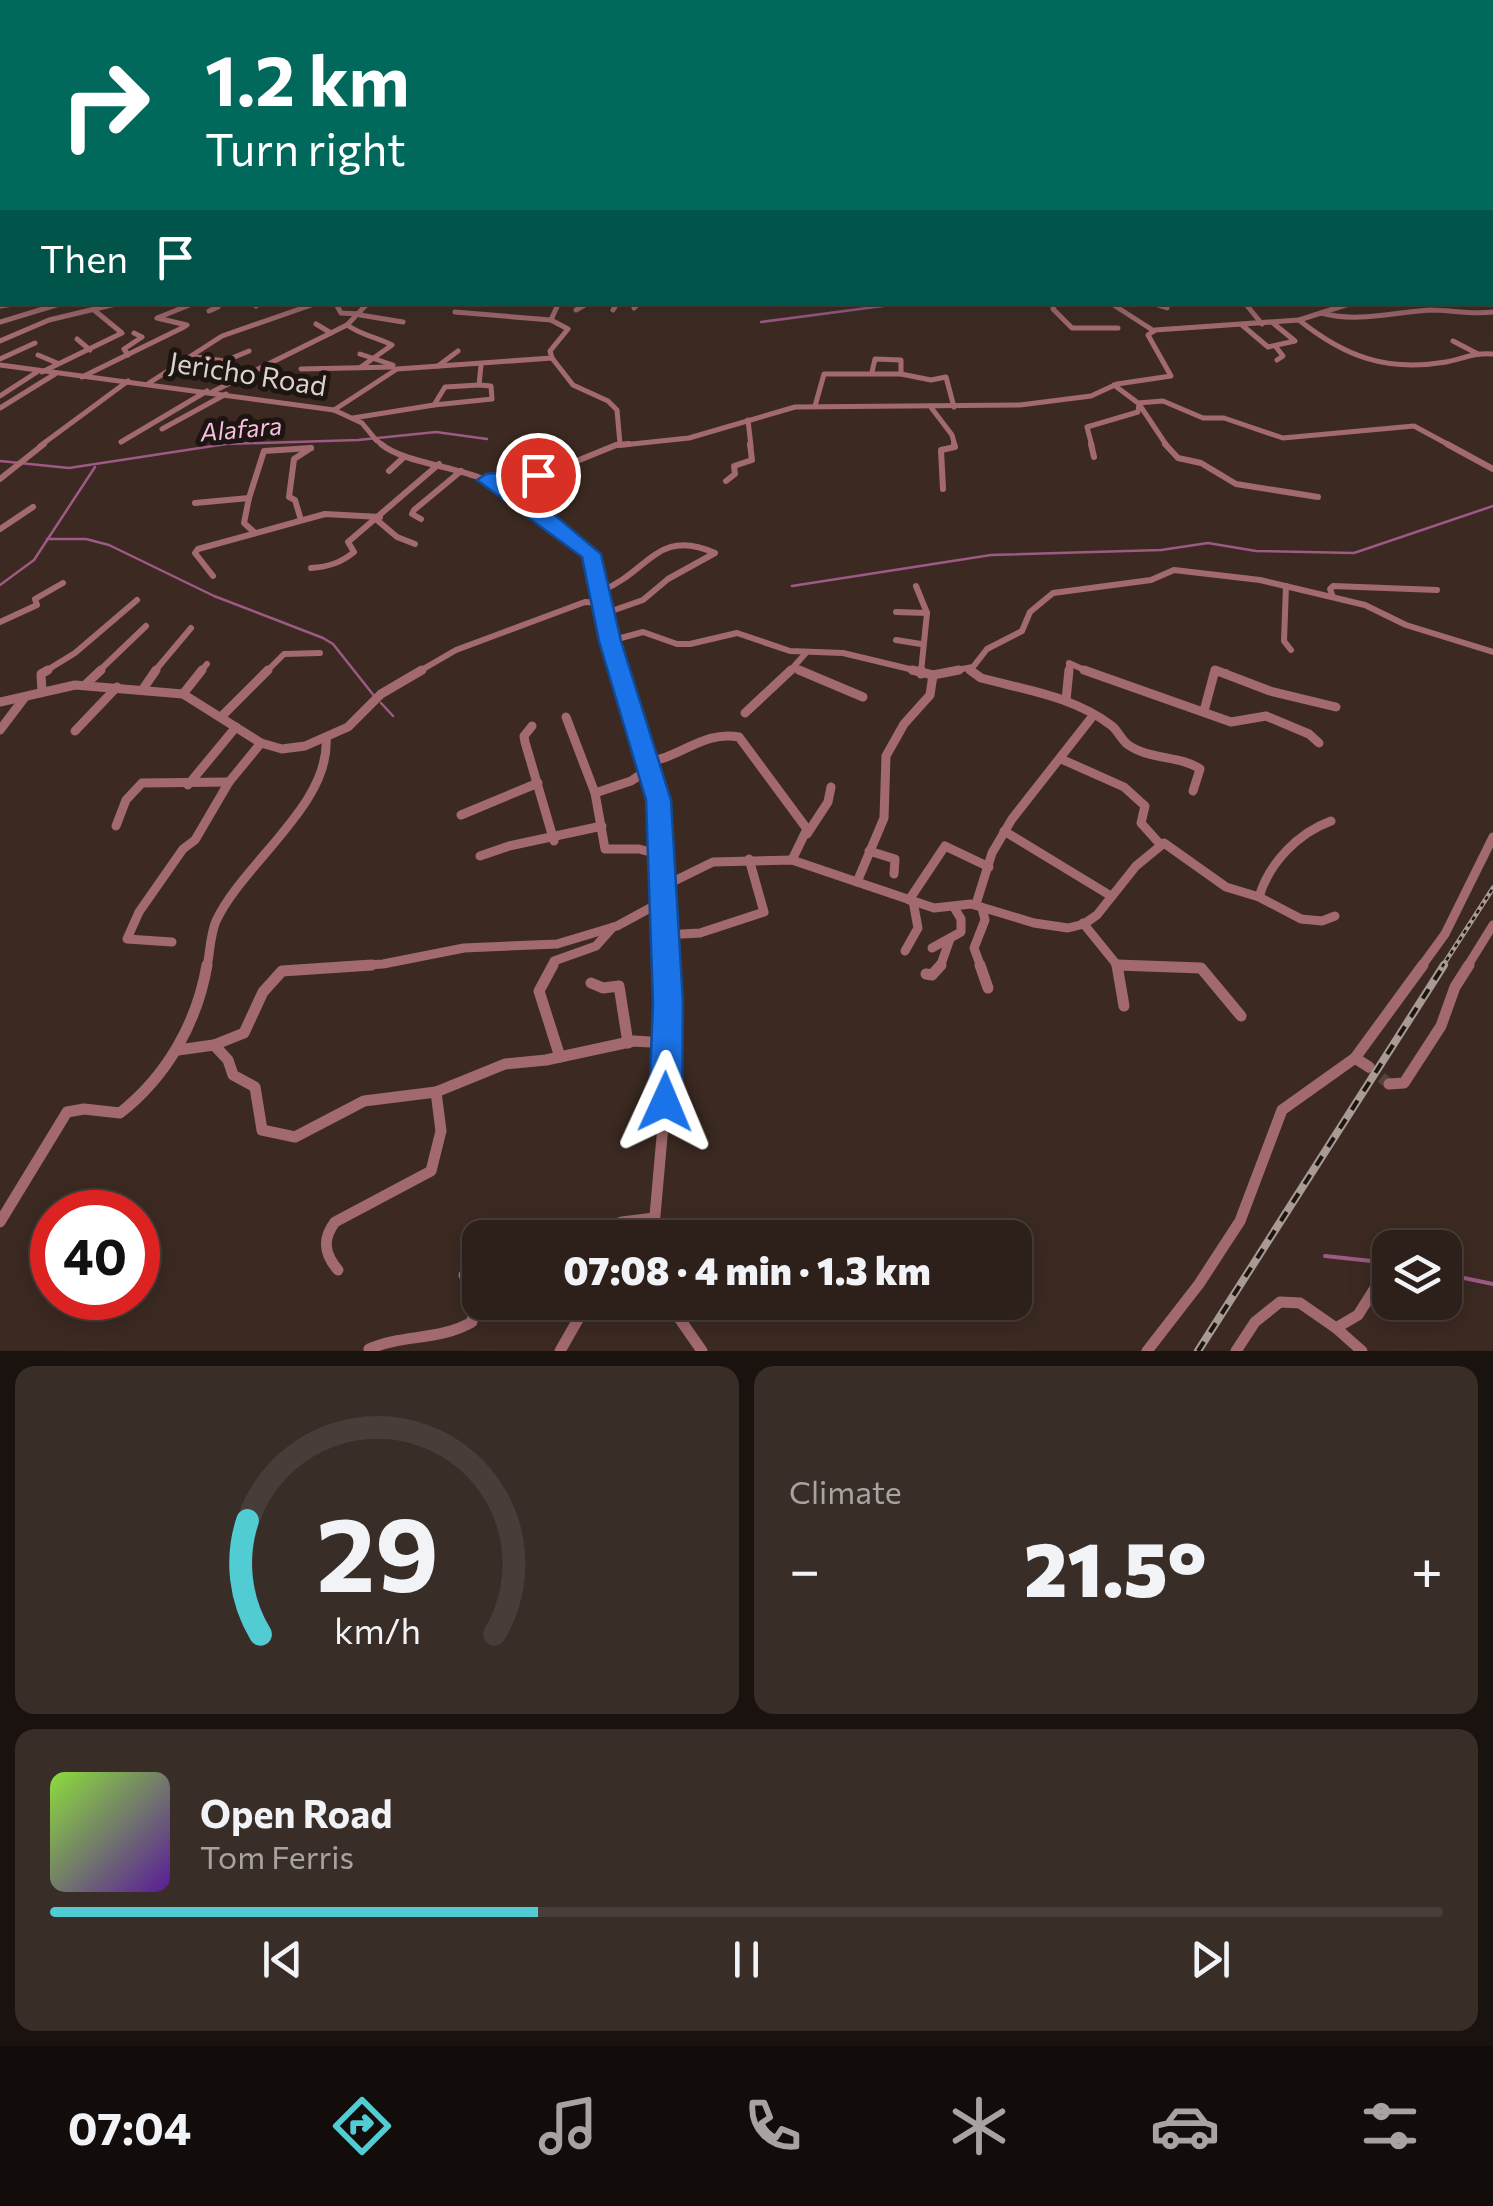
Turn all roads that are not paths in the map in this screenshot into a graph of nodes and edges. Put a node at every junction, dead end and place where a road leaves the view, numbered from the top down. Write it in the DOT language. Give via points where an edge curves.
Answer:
graph roads {
  1 [pos="35,305"];
  2 [pos="55,305"];
  3 [pos="113,305"];
  4 [pos="189,305"];
  5 [pos="216,305"];
  6 [pos="311,305"];
  7 [pos="337,305"];
  8 [pos="368,305"];
  9 [pos="558,305"];
  10 [pos="585,305"];
  11 [pos="616,305"];
  12 [pos="637,305"];
  13 [pos="1054,305"];
  14 [pos="1112,305"];
  15 [pos="1158,305"];
  16 [pos="1246,305"];
  17 [pos="1344,305"];
  18 [pos="634,308"];
  19 [pos="1167,308"];
  20 [pos="94,310"];
  21 [pos="576,310"];
  22 [pos="613,310"];
  23 [pos="32,311"];
  24 [pos="209,311"];
  25 [pos="455,312"];
  26 [pos="1493,312"];
  27 [pos="1320,313"];
  28 [pos="360,314"];
  29 [pos="551,320"];
  30 [pos="1299,320"];
  31 [pos="0,322"];
  32 [pos="403,322"];
  33 [pos="1273,323"];
  34 [pos="316,324"];
  35 [pos="1262,324"];
  36 [pos="346,325"];
  37 [pos="1242,325"];
  38 [pos="1118,328"];
  39 [pos="1154,331"];
  40 [pos="134,333"];
  41 [pos="332,333"];
  42 [pos="77,339"];
  43 [pos="0,341"];
  44 [pos="1453,341"];
  45 [pos="34,343"];
  46 [pos="1276,348"];
  47 [pos="90,350"];
  48 [pos="249,351"];
  49 [pos="458,351"];
  50 [pos="128,354"];
  51 [pos="360,354"];
  52 [pos="1478,354"];
  53 [pos="1493,354"];
  54 [pos="38,355"];
  55 [pos="194,357"];
  56 [pos="552,358"];
  57 [pos="372,359"];
  58 [pos="1277,360"];
  59 [pos="0,362"];
  60 [pos="58,363"];
  61 [pos="482,365"];
  62 [pos="438,366"];
  63 [pos="362,367"];
  64 [pos="394,368"];
  65 [pos="302,369"];
  66 [pos="40,372"];
  67 [pos="872,372"];
  68 [pos="55,374"];
  69 [pos="901,374"];
  70 [pos="82,377"];
  71 [pos="128,381"];
  72 [pos="149,383"];
  73 [pos="478,385"];
  74 [pos="1114,385"];
  75 [pos="210,391"];
  76 [pos="2,393"];
  77 [pos="226,394"];
  78 [pos="434,405"];
  79 [pos="1140,405"];
  80 [pos="815,406"];
  81 [pos="930,406"];
  82 [pos="954,406"];
  83 [pos="0,408"];
  84 [pos="334,410"];
  85 [pos="353,419"];
  86 [pos="748,420"];
  87 [pos="162,429"];
  88 [pos="121,442"];
  89 [pos="620,444"];
  90 [pos="404,457"];
  91 [pos="1094,457"];
  92 [pos="439,464"];
  93 [pos="1493,469"];
  94 [pos="389,471"];
  95 [pos="461,471"];
  96 [pos="0,478"];
  97 [pos="486,480"];
  98 [pos="726,482"];
  99 [pos="944,488"];
  100 [pos="1318,497"];
  101 [pos="250,498"];
  102 [pos="195,503"];
  103 [pos="32,507"];
  104 [pos="379,518"];
  105 [pos="301,520"];
  106 [pos="421,520"];
  107 [pos="0,529"];
  108 [pos="255,533"];
  109 [pos="415,544"];
  110 [pos="311,568"];
  111 [pos="213,576"];
  112 [pos="62,583"];
  113 [pos="916,586"];
  114 [pos="1286,586"];
  115 [pos="1437,590"];
  116 [pos="602,597"];
  117 [pos="1334,597"];
  118 [pos="137,600"];
  119 [pos="896,612"];
  120 [pos="927,613"];
  121 [pos="604,614"];
  122 [pos="0,622"];
  123 [pos="146,626"];
  124 [pos="191,628"];
  125 [pos="896,640"];
  126 [pos="610,641"];
  127 [pos="921,644"];
  128 [pos="1291,650"];
  129 [pos="1493,652"];
  130 [pos="320,653"];
  131 [pos="805,654"];
  132 [pos="207,664"];
  133 [pos="794,666"];
  134 [pos="969,669"];
  135 [pos="921,674"];
  136 [pos="933,675"];
  137 [pos="85,686"];
  138 [pos="116,687"];
  139 [pos="143,689"];
  140 [pos="42,692"];
  141 [pos="182,694"];
  142 [pos="26,697"];
  143 [pos="862,697"];
  144 [pos="1066,700"];
  145 [pos="0,702"];
  146 [pos="1336,707"];
  147 [pos="1204,711"];
  148 [pos="744,713"];
  149 [pos="221,717"];
  150 [pos="566,717"];
  151 [pos="1092,717"];
  152 [pos="532,726"];
  153 [pos="236,727"];
  154 [pos="0,730"];
  155 [pos="75,731"];
  156 [pos="326,738"];
  157 [pos="261,743"];
  158 [pos="1320,743"];
  159 [pos="1060,759"];
  160 [pos="648,765"];
  161 [pos="229,782"];
  162 [pos="538,782"];
  163 [pos="188,785"];
  164 [pos="831,787"];
  165 [pos="1193,791"];
  166 [pos="595,793"];
  167 [pos="461,815"];
  168 [pos="1331,821"];
  169 [pos="116,826"];
  170 [pos="602,826"];
  171 [pos="1004,831"];
  172 [pos="1493,838"];
  173 [pos="554,841"];
  174 [pos="801,842"];
  175 [pos="1160,843"];
  176 [pos="869,851"];
  177 [pos="661,855"];
  178 [pos="480,856"];
  179 [pos="749,859"];
  180 [pos="792,860"];
  181 [pos="989,866"];
  182 [pos="894,874"];
  183 [pos="857,882"];
  184 [pos="662,887"];
  185 [pos="1111,896"];
  186 [pos="1259,896"];
  187 [pos="663,901"];
  188 [pos="911,901"];
  189 [pos="979,906"];
  190 [pos="955,909"];
  191 [pos="1335,916"];
  192 [pos="1083,923"];
  193 [pos="1493,924"];
  194 [pos="612,928"];
  195 [pos="664,935"];
  196 [pos="950,939"];
  197 [pos="172,942"];
  198 [pos="932,948"];
  199 [pos="905,951"];
  200 [pos="1117,965"];
  201 [pos="926,974"];
  202 [pos="591,983"];
  203 [pos="988,988"];
  204 [pos="1124,1006"];
  205 [pos="1240,1016"];
  206 [pos="628,1043"];
  207 [pos="666,1043"];
  208 [pos="214,1045"];
  209 [pos="178,1050"];
  210 [pos="560,1057"];
  211 [pos="1355,1058"];
  212 [pos="1369,1067"];
  213 [pos="1388,1084"];
  214 [pos="436,1092"];
  215 [pos="654,1218"];
  216 [pos="638,1220"];
  217 [pos="0,1222"];
  218 [pos="338,1270"];
  219 [pos="1372,1293"];
  220 [pos="472,1320"];
  221 [pos="578,1320"];
  222 [pos="680,1320"];
  223 [pos="1336,1328"];
  224 [pos="369,1350"];
  225 [pos="560,1351"];
  226 [pos="702,1351"];
  227 [pos="1146,1351"];
  228 [pos="1236,1351"];
  229 [pos="1362,1351"];
  1 -- 23 [label="street"];
  2 -- 23 [label="street"];
  3 -- 20 [label="street"];
  4 -- 50 [label="street" via="158,316 187,325"];
  5 -- 24 [label="street"];
  6 -- 55 [label="street" via="222,336"];
  7 -- 28 [label="street"];
  8 -- 28 [label="street"];
  9 -- 29 [label="street"];
  10 -- 21 [label="street"];
  11 -- 22 [label="street"];
  12 -- 18 [label="street"];
  13 -- 38 [label="street" via="1072,328"];
  14 -- 39 [label="street"];
  15 -- 19 [label="street"];
  16 -- 35 [label="street"];
  17 -- 27 [label="street"];
  20 -- 43 [label="street"];
  20 -- 47 [label="street" via="122,333"];
  23 -- 31 [label="street"];
  25 -- 29 [label="street"];
  26 -- 27 [label="street" via="1345,319"];
  27 -- 30 [label="street"];
  28 -- 32 [label="street"];
  28 -- 36 [label="street"];
  29 -- 56 [label="street" via="568,328 550,351"];
  30 -- 33 [label="street"];
  30 -- 52 [label="street" via="1370,366"];
  33 -- 35 [label="street"];
  33 -- 46 [label="street" via="1295,340"];
  34 -- 41 [label="street"];
  35 -- 37 [label="street"];
  36 -- 41 [label="street"];
  36 -- 57 [label="street" via="392,345"];
  37 -- 39 [label="street"];
  37 -- 46 [label="street"];
  39 -- 74 [label="street" via="1148,335 1170,376"];
  40 -- 50 [label="street" via="142,337 124,349"];
  41 -- 75 [label="street"];
  42 -- 47 [label="street"];
  44 -- 52 [label="street"];
  45 -- 59 [label="street"];
  46 -- 58 [label="street" via="1284,356"];
  47 -- 60 [label="street"];
  48 -- 55 [label="street" via="224,361"];
  49 -- 62 [label="street"];
  50 -- 70 [label="street"];
  51 -- 57 [label="street"];
  52 -- 53 [label="street"];
  54 -- 60 [label="street"];
  55 -- 72 [label="street"];
  56 -- 61 [label="street"];
  56 -- 89 [label="street" via="573,385 615,407"];
  57 -- 63 [label="street"];
  57 -- 64 [label="street"];
  59 -- 66 [label="street, Jericho Road"];
  60 -- 66 [label="street"];
  61 -- 62 [label="street"];
  61 -- 73 [label="street"];
  62 -- 64 [label="street"];
  63 -- 64 [label="street"];
  63 -- 65 [label="street"];
  64 -- 84 [label="street"];
  66 -- 68 [label="street, Jericho Road"];
  66 -- 76 [label="street"];
  67 -- 69 [label="street"];
  67 -- 69 [label="street" via="874,359 901,360"];
  67 -- 80 [label="street" via="824,374"];
  68 -- 70 [label="street, Jericho Road"];
  68 -- 83 [label="street"];
  69 -- 82 [label="street" via="946,377"];
  70 -- 71 [label="street, Jericho Road"];
  71 -- 72 [label="street, Jericho Road"];
  71 -- 96 [label="street"];
  72 -- 75 [label="street, Jericho Road"];
  73 -- 78 [label="street" via="446,386"];
  73 -- 78 [label="street" via="492,386 492,399"];
  74 -- 79 [label="street"];
  74 -- 82 [label="street" via="1063,400"];
  75 -- 77 [label="street, Jericho Road"];
  75 -- 88 [label="street"];
  77 -- 84 [label="street, Jericho Road"];
  77 -- 87 [label="street"];
  78 -- 85 [label="street"];
  79 -- 91 [label="street" via="1138,412 1087,426"];
  79 -- 93 [label="street" via="1163,401 1286,438 1414,426"];
  79 -- 100 [label="street" via="1178,458 1236,484"];
  80 -- 81 [label="street"];
  80 -- 86 [label="street"];
  81 -- 82 [label="street"];
  81 -- 99 [label="street" via="956,447 941,450"];
  84 -- 85 [label="street, Jericho Road"];
  85 -- 90 [label="street, Jericho Road" via="390,453"];
  86 -- 89 [label="street" via="689,438"];
  86 -- 98 [label="street" via="752,460 734,466"];
  89 -- 97 [label="street" via="550,472"];
  90 -- 92 [label="street, Jericho Road"];
  90 -- 94 [label="street"];
  92 -- 95 [label="street, Jericho Road"];
  92 -- 104 [label="street"];
  95 -- 97 [label="street, Jericho Road"];
  95 -- 106 [label="street" via="414,510"];
  97 -- 116 [label="street, Jericho Road" via="587,549"];
  101 -- 102 [label="street"];
  101 -- 105 [label="street" via="264,451 311,448 294,459 289,497"];
  101 -- 108 [label="street" via="244,523"];
  103 -- 107 [label="street"];
  104 -- 105 [label="street" via="336,513"];
  104 -- 109 [label="street"];
  104 -- 110 [label="street" via="348,542 351,556"];
  105 -- 108 [label="street"];
  108 -- 111 [label="street" via="198,549 195,554"];
  112 -- 122 [label="street"];
  113 -- 120 [label="street"];
  114 -- 117 [label="street"];
  114 -- 128 [label="street" via="1284,641"];
  114 -- 134 [label="street" via="1188,570 1066,589 1040,601 1022,632 987,649"];
  115 -- 117 [label="street" via="1334,586"];
  116 -- 121 [label="street, Jericho Road"];
  116 -- 121 [label="street" via="662,548 692,542 714,552 643,600"];
  116 -- 156 [label="street" via="456,650 400,681"];
  117 -- 129 [label="street"];
  118 -- 140 [label="street" via="41,674"];
  119 -- 120 [label="street"];
  120 -- 127 [label="street"];
  121 -- 126 [label="street, Jericho Road"];
  123 -- 137 [label="street"];
  124 -- 139 [label="street"];
  125 -- 127 [label="street"];
  126 -- 131 [label="street" via="645,632 690,644 737,633"];
  126 -- 160 [label="street, Jericho Road"];
  127 -- 135 [label="street"];
  130 -- 149 [label="street" via="284,654"];
  131 -- 133 [label="street"];
  131 -- 135 [label="street" via="842,653"];
  132 -- 141 [label="street"];
  133 -- 143 [label="street"];
  133 -- 148 [label="street"];
  134 -- 136 [label="street"];
  134 -- 144 [label="street"];
  135 -- 136 [label="street"];
  136 -- 176 [label="street" via="932,692 886,756 884,818"];
  137 -- 138 [label="street"];
  137 -- 140 [label="street"];
  138 -- 139 [label="street"];
  138 -- 155 [label="street"];
  139 -- 141 [label="street"];
  140 -- 142 [label="street"];
  141 -- 149 [label="street"];
  142 -- 145 [label="street"];
  142 -- 154 [label="street"];
  144 -- 147 [label="street" via="1070,663"];
  144 -- 151 [label="street"];
  146 -- 147 [label="street" via="1216,670"];
  147 -- 158 [label="street" via="1231,722 1266,716"];
  149 -- 153 [label="street"];
  150 -- 166 [label="street"];
  151 -- 159 [label="street"];
  151 -- 165 [label="street" via="1145,753 1198,766"];
  152 -- 162 [label="street" via="524,736"];
  153 -- 157 [label="street"];
  153 -- 163 [label="street"];
  156 -- 157 [label="street" via="282,749"];
  156 -- 209 [label="street" via="317,786 215,923 202,989"];
  157 -- 161 [label="street"];
  159 -- 171 [label="street"];
  159 -- 175 [label="street" via="1129,791 1145,806 1141,823"];
  160 -- 166 [label="street" via="631,781"];
  160 -- 174 [label="street" via="709,736 734,734 798,813 807,829"];
  160 -- 177 [label="street, Jericho Road"];
  161 -- 163 [label="street"];
  161 -- 197 [label="street" via="127,939"];
  162 -- 167 [label="street"];
  162 -- 173 [label="street"];
  163 -- 169 [label="street" via="142,783"];
  164 -- 174 [label="street" via="821,816"];
  166 -- 170 [label="street"];
  168 -- 186 [label="street" via="1300,835 1263,877"];
  170 -- 173 [label="street"];
  170 -- 177 [label="street" via="609,852"];
  171 -- 181 [label="street"];
  171 -- 185 [label="street"];
  172 -- 211 [label="street" via="1445,934"];
  173 -- 178 [label="street"];
  174 -- 180 [label="street"];
  175 -- 185 [label="street"];
  175 -- 186 [label="street" via="1226,886"];
  176 -- 182 [label="street" via="895,860"];
  176 -- 183 [label="street"];
  177 -- 184 [label="street, Jericho Road"];
  179 -- 180 [label="street"];
  179 -- 184 [label="street" via="713,862"];
  179 -- 195 [label="street" via="764,912 700,933"];
  180 -- 183 [label="street"];
  181 -- 188 [label="street" via="946,846"];
  181 -- 189 [label="street"];
  183 -- 188 [label="street"];
  184 -- 187 [label="street, Jericho Road"];
  185 -- 192 [label="street"];
  186 -- 191 [label="street" via="1301,918"];
  187 -- 194 [label="street"];
  187 -- 195 [label="street, Jericho Road"];
  188 -- 190 [label="street"];
  188 -- 199 [label="street" via="920,935"];
  189 -- 190 [label="street"];
  189 -- 192 [label="street" via="1036,925"];
  189 -- 203 [label="street" via="985,920 974,948"];
  190 -- 196 [label="street" via="961,932"];
  192 -- 200 [label="street"];
  193 -- 213 [label="street" via="1404,1083"];
  194 -- 208 [label="street" via="557,944 464,948 382,964 282,971 269,980 246,1034"];
  194 -- 210 [label="street" via="607,940 554,961 539,991"];
  195 -- 207 [label="street, Jericho Road"];
  196 -- 198 [label="street"];
  196 -- 201 [label="street" via="940,968"];
  200 -- 204 [label="street"];
  200 -- 205 [label="street" via="1200,967"];
  202 -- 206 [label="street" via="619,986"];
  206 -- 207 [label="street"];
  206 -- 210 [label="street"];
  207 -- 215 [label="street, Jericho Road"];
  208 -- 209 [label="street"];
  208 -- 214 [label="street" via="232,1075 256,1087 262,1130 279,1136 307,1132 364,1101"];
  209 -- 217 [label="street" via="120,1113 66,1112"];
  210 -- 214 [label="street" via="506,1064"];
  211 -- 212 [label="street"];
  211 -- 227 [label="street" via="1282,1110 1240,1221"];
  214 -- 218 [label="street" via="440,1130 431,1172 330,1226 324,1246"];
  215 -- 216 [label="street"];
  219 -- 223 [label="street" via="1358,1315"];
  220 -- 224 [label="street" via="448,1336 393,1338"];
  221 -- 225 [label="street"];
  222 -- 226 [label="street"];
  223 -- 228 [label="street" via="1300,1302 1280,1302 1255,1322"];
  223 -- 229 [label="street"];
}
